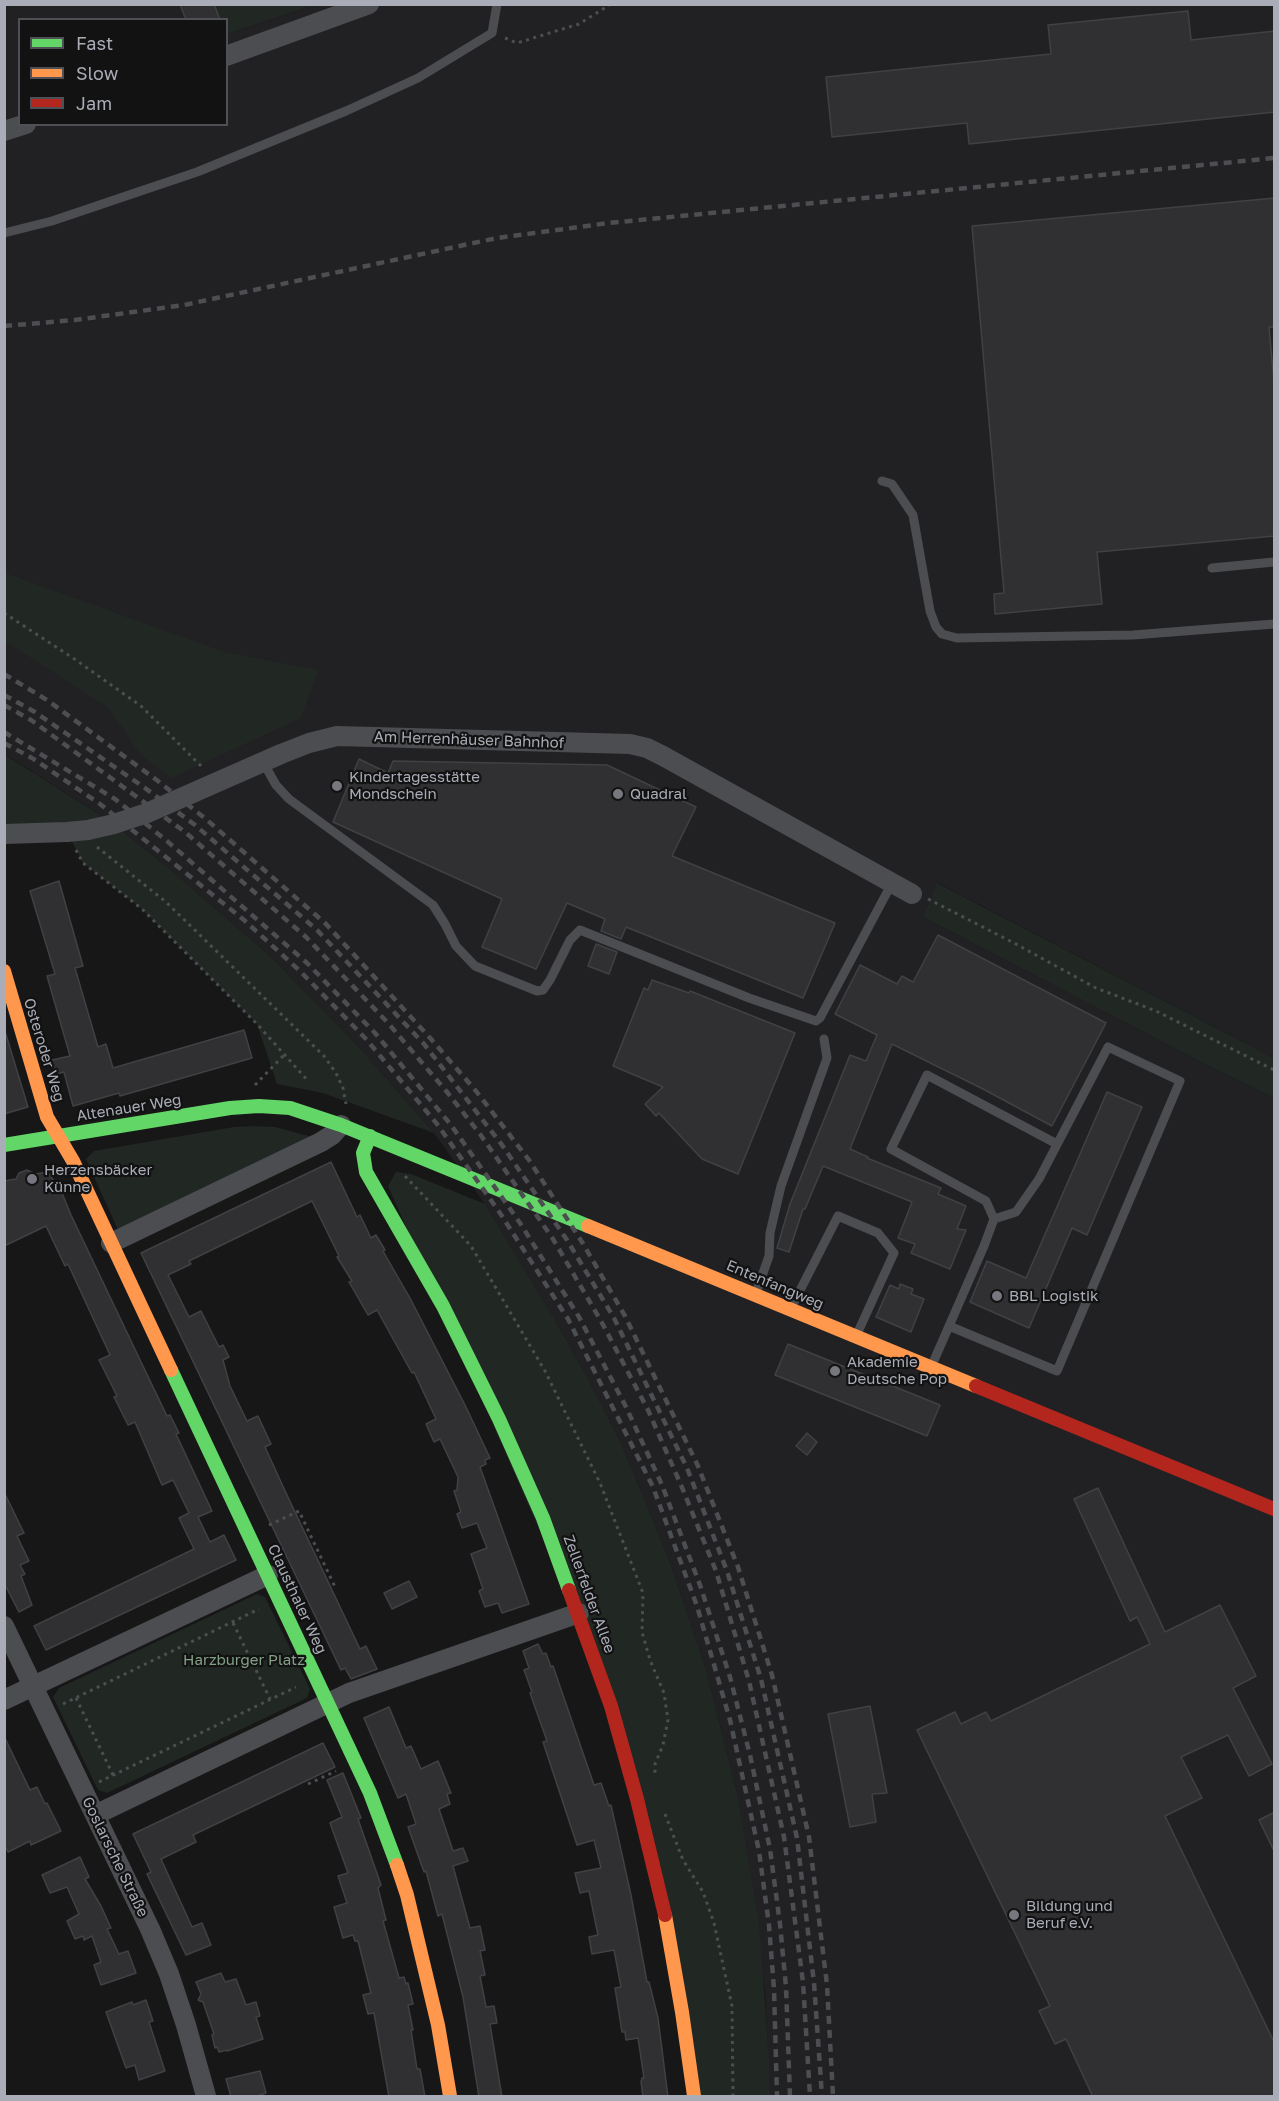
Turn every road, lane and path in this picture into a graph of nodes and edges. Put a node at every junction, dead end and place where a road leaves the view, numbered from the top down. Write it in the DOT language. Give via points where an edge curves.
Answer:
graph roads {
  1 [pos="369,4"];
  2 [pos="497,4"];
  3 [pos="611,4"];
  4 [pos="492,33"];
  5 [pos="228,55"];
  6 [pos="20,126"];
  7 [pos="4,131"];
  8 [pos="4,233"];
  9 [pos="882,481"];
  10 [pos="1275,562"];
  11 [pos="1212,568"];
  12 [pos="4,613"];
  13 [pos="1275,624"];
  14 [pos="263,762"];
  15 [pos="211,785"];
  16 [pos="88,830"];
  17 [pos="67,832"];
  18 [pos="4,834"];
  19 [pos="892,883"];
  20 [pos="912,894"];
  21 [pos="4,971"];
  22 [pos="824,1039"];
  23 [pos="285,1054"];
  24 [pos="1275,1070"];
  25 [pos="309,1082"];
  26 [pos="249,1090"];
  27 [pos="259,1106"];
  28 [pos="343,1115"];
  29 [pos="58,1136"];
  30 [pos="369,1136"];
  31 [pos="1056,1144"];
  32 [pos="4,1145"];
  33 [pos="396,1147"];
  34 [pos="994,1218"];
  35 [pos="111,1243"];
  36 [pos="755,1295"];
  37 [pos="790,1310"];
  38 [pos="949,1326"];
  39 [pos="856,1337"];
  40 [pos="931,1367"];
  41 [pos="1275,1509"];
  42 [pos="249,1535"];
  43 [pos="268,1575"];
  44 [pos="335,1587"];
  45 [pos="279,1600"];
  46 [pos="579,1613"];
  47 [pos="232,1622"];
  48 [pos="4,1626"];
  49 [pos="316,1677"];
  50 [pos="33,1686"];
  51 [pos="75,1698"];
  52 [pos="270,1699"];
  53 [pos="4,1700"];
  54 [pos="329,1703"];
  55 [pos="45,1713"];
  56 [pos="356,1762"];
  57 [pos="113,1775"];
  58 [pos="655,1778"];
  59 [pos="308,1784"];
  60 [pos="82,1790"];
  61 [pos="662,1805"];
  62 [pos="95,1815"];
  63 [pos="206,2097"];
  64 [pos="450,2097"];
  65 [pos="694,2097"];
  66 [pos="733,2097"];
  1 -- 5 [label="street"];
  2 -- 4 [label="lane"];
  3 -- 4 [label="path" via="579,24 517,43"];
  4 -- 8 [label="lane" via="418,78 268,144 139,193"];
  6 -- 7 [label="street"];
  9 -- 13 [label="lane" via="892,484 913,515 930,611 942,634 957,638 1133,635"];
  10 -- 11 [label="lane"];
  12 -- 15 [label="path" via="141,706 204,769"];
  14 -- 15 [label="street, Am Herrenhäuser Bahnhof"];
  14 -- 19 [label="street, Am Herrenhäuser Bahnhof" via="337,736 630,744 655,752"];
  14 -- 19 [label="lane" via="289,799 433,905 456,946 475,966 537,991 543,990 570,940 580,930 748,998 816,1021"];
  15 -- 16 [label="street, Am Herrenhäuser Bahnhof" via="147,813"];
  16 -- 17 [label="street, Am Herrenhäuser Bahnhof"];
  16 -- 28 [label="path" via="93,843 166,902 324,1056 343,1088"];
  17 -- 18 [label="street, Am Herrenhäuser Bahnhof"];
  17 -- 23 [label="path" via="83,863 142,909"];
  19 -- 20 [label="street, Am Herrenhäuser Bahnhof"];
  20 -- 24 [label="path" via="1096,988 1156,1011"];
  21 -- 29 [label="street, Osteroder Weg" via="47,1117"];
  22 -- 36 [label="lane" via="827,1058 781,1186 769,1256"];
  23 -- 25 [label="path"];
  23 -- 26 [label="path"];
  27 -- 28 [label="street, Entenfangweg"];
  27 -- 29 [label="street, Altenauer Weg"];
  28 -- 30 [label="street, Entenfangweg"];
  28 -- 35 [label="street" via="332,1135 321,1142"];
  29 -- 32 [label="street, Altenauer Weg"];
  29 -- 35 [label="street, Clausthaler Weg"];
  30 -- 33 [label="street, Entenfangweg"];
  30 -- 46 [label="street, Zellerfelder Allee" via="363,1153 366,1172 443,1306 499,1419"];
  31 -- 34 [label="lane" via="1039,1179 1016,1212"];
  31 -- 34 [label="lane" via="927,1075 891,1149 986,1201"];
  31 -- 38 [label="lane" via="1108,1047 1180,1081 1057,1371"];
  33 -- 36 [label="street, Entenfangweg"];
  33 -- 58 [label="path" via="400,1170 471,1246 545,1371 621,1535 643,1593 642,1632 664,1693 668,1720 655,1764"];
  34 -- 38 [label="lane"];
  35 -- 42 [label="street, Clausthaler Weg"];
  36 -- 37 [label="street, Entenfangweg"];
  37 -- 39 [label="street, Entenfangweg"];
  37 -- 39 [label="lane" via="838,1216 878,1233 894,1253"];
  38 -- 40 [label="lane"];
  39 -- 40 [label="street, Entenfangweg"];
  40 -- 41 [label="street, Entenfangweg"];
  42 -- 43 [label="street, Clausthaler Weg"];
  42 -- 44 [label="path" via="300,1511"];
  43 -- 45 [label="street, Clausthaler Weg"];
  43 -- 50 [label="street"];
  45 -- 47 [label="path"];
  45 -- 49 [label="street, Clausthaler Weg"];
  46 -- 54 [label="street"];
  46 -- 65 [label="street, Zellerfelder Allee" via="638,1799 663,1905"];
  47 -- 51 [label="path"];
  47 -- 52 [label="path"];
  48 -- 50 [label="street, Goslarsche Straße"];
  49 -- 52 [label="path"];
  49 -- 54 [label="street, Clausthaler Weg"];
  50 -- 53 [label="street"];
  50 -- 55 [label="street, Goslarsche Straße"];
  51 -- 55 [label="path"];
  51 -- 57 [label="path"];
  52 -- 57 [label="path"];
  54 -- 56 [label="street, Clausthaler Weg"];
  54 -- 62 [label="street"];
  55 -- 60 [label="street, Goslarsche Straße"];
  56 -- 59 [label="path"];
  56 -- 64 [label="street, Clausthaler Weg" via="392,1848 406,1895 438,2025"];
  57 -- 60 [label="path"];
  60 -- 62 [label="street, Goslarsche Straße"];
  61 -- 66 [label="path" via="714,1923 732,2006"];
  62 -- 63 [label="street, Goslarsche Straße" via="169,1974"];
}
